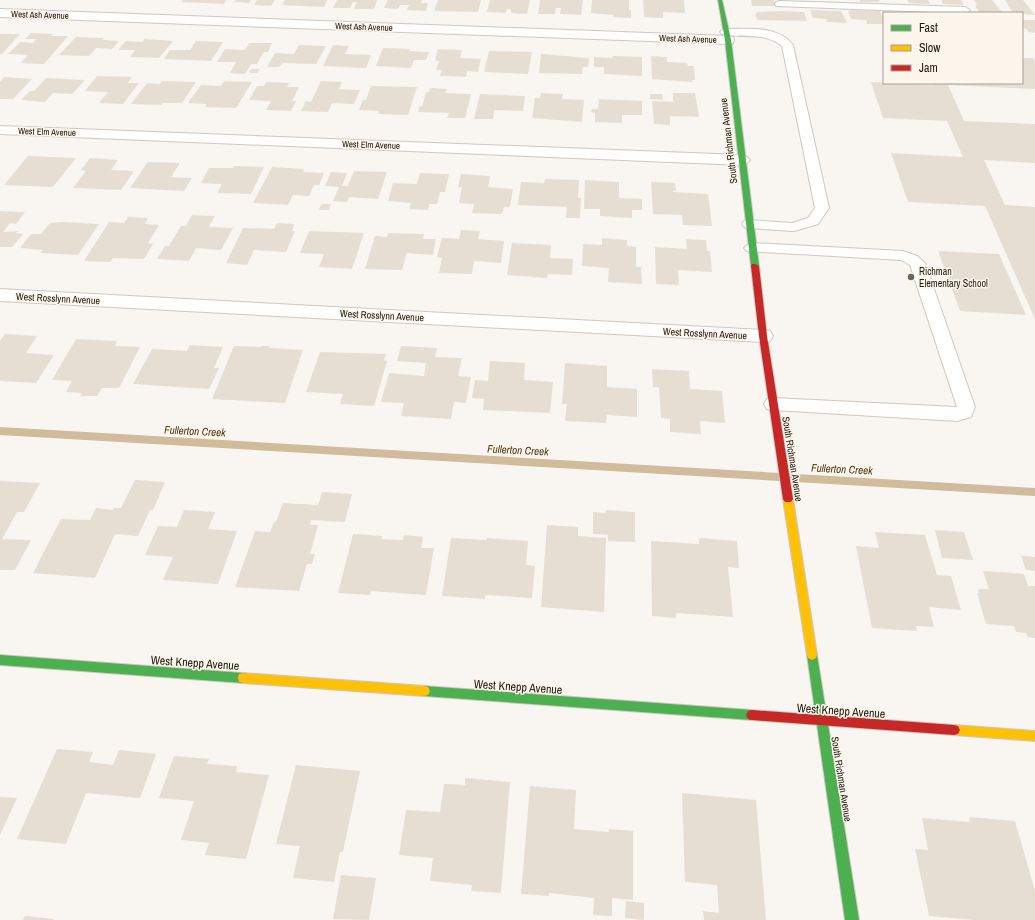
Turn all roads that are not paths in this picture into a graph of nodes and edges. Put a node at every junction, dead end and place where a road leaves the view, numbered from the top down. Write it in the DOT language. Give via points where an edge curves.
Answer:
graph roads {
  1 [pos="720,0"];
  2 [pos="780,4"];
  3 [pos="899,4"];
  4 [pos="966,10"];
  5 [pos="0,13"];
  6 [pos="727,36"];
  7 [pos="0,130"];
  8 [pos="742,160"];
  9 [pos="749,224"];
  10 [pos="752,248"];
  11 [pos="0,295"];
  12 [pos="763,336"];
  13 [pos="774,404"];
  14 [pos="0,660"];
  15 [pos="822,722"];
  16 [pos="1035,736"];
  17 [pos="852,920"];
  1 -- 6 [label="street, South Richman Avenue"];
  2 -- 3 [label="lane"];
  3 -- 4 [label="lane"];
  5 -- 6 [label="street, West Ash Avenue"];
  6 -- 8 [label="street, South Richman Avenue"];
  6 -- 9 [label="lane" via="771,35 787,45 822,208 813,221 793,227"];
  7 -- 8 [label="street, West Elm Avenue"];
  8 -- 9 [label="street, South Richman Avenue"];
  9 -- 10 [label="street, South Richman Avenue"];
  10 -- 12 [label="street, South Richman Avenue"];
  10 -- 13 [label="lane" via="903,256 912,259 917,263 966,407 965,412 958,414"];
  11 -- 12 [label="street, West Rosslynn Avenue"];
  12 -- 13 [label="street, South Richman Avenue"];
  13 -- 15 [label="street, South Richman Avenue"];
  14 -- 15 [label="street, West Knepp Avenue"];
  15 -- 16 [label="street, West Knepp Avenue"];
  15 -- 17 [label="street, South Richman Avenue"];
}
